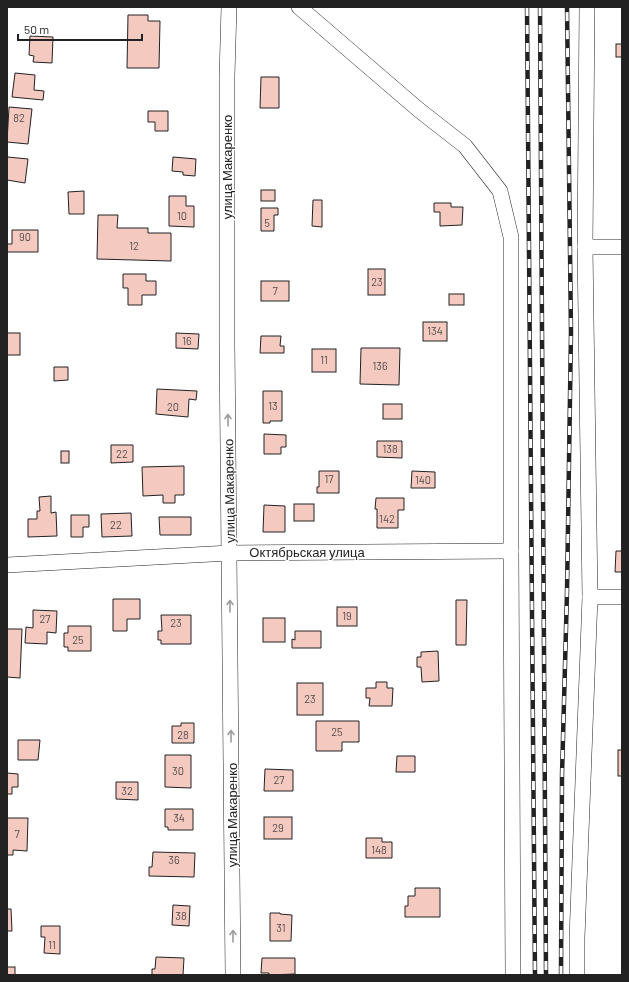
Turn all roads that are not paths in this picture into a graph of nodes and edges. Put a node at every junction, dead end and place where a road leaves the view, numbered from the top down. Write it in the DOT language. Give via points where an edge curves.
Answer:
graph roads {
  1 [pos="229,7"];
  2 [pos="299,7"];
  3 [pos="586,7"];
  4 [pos="585,247"];
  5 [pos="622,247"];
  6 [pos="511,551"];
  7 [pos="230,553"];
  8 [pos="7,565"];
  9 [pos="590,597"];
  10 [pos="622,597"];
  11 [pos="233,975"];
  12 [pos="513,975"];
  13 [pos="577,975"];
  7 -- 1 [label="street, улица Макаренко, one-way" via="227,344"];
  2 -- 6 [label="street" via="465,146 500,191 511,237"];
  3 -- 4 [label="street"];
  4 -- 5 [label="street"];
  4 -- 9 [label="street"];
  6 -- 7 [label="street, Октябрьская улица"];
  6 -- 12 [label="street"];
  7 -- 8 [label="street, Октябрьская улица"];
  11 -- 7 [label="street, улица Макаренко, one-way"];
  9 -- 10 [label="street"];
  9 -- 13 [label="street" via="576,938"];
}
